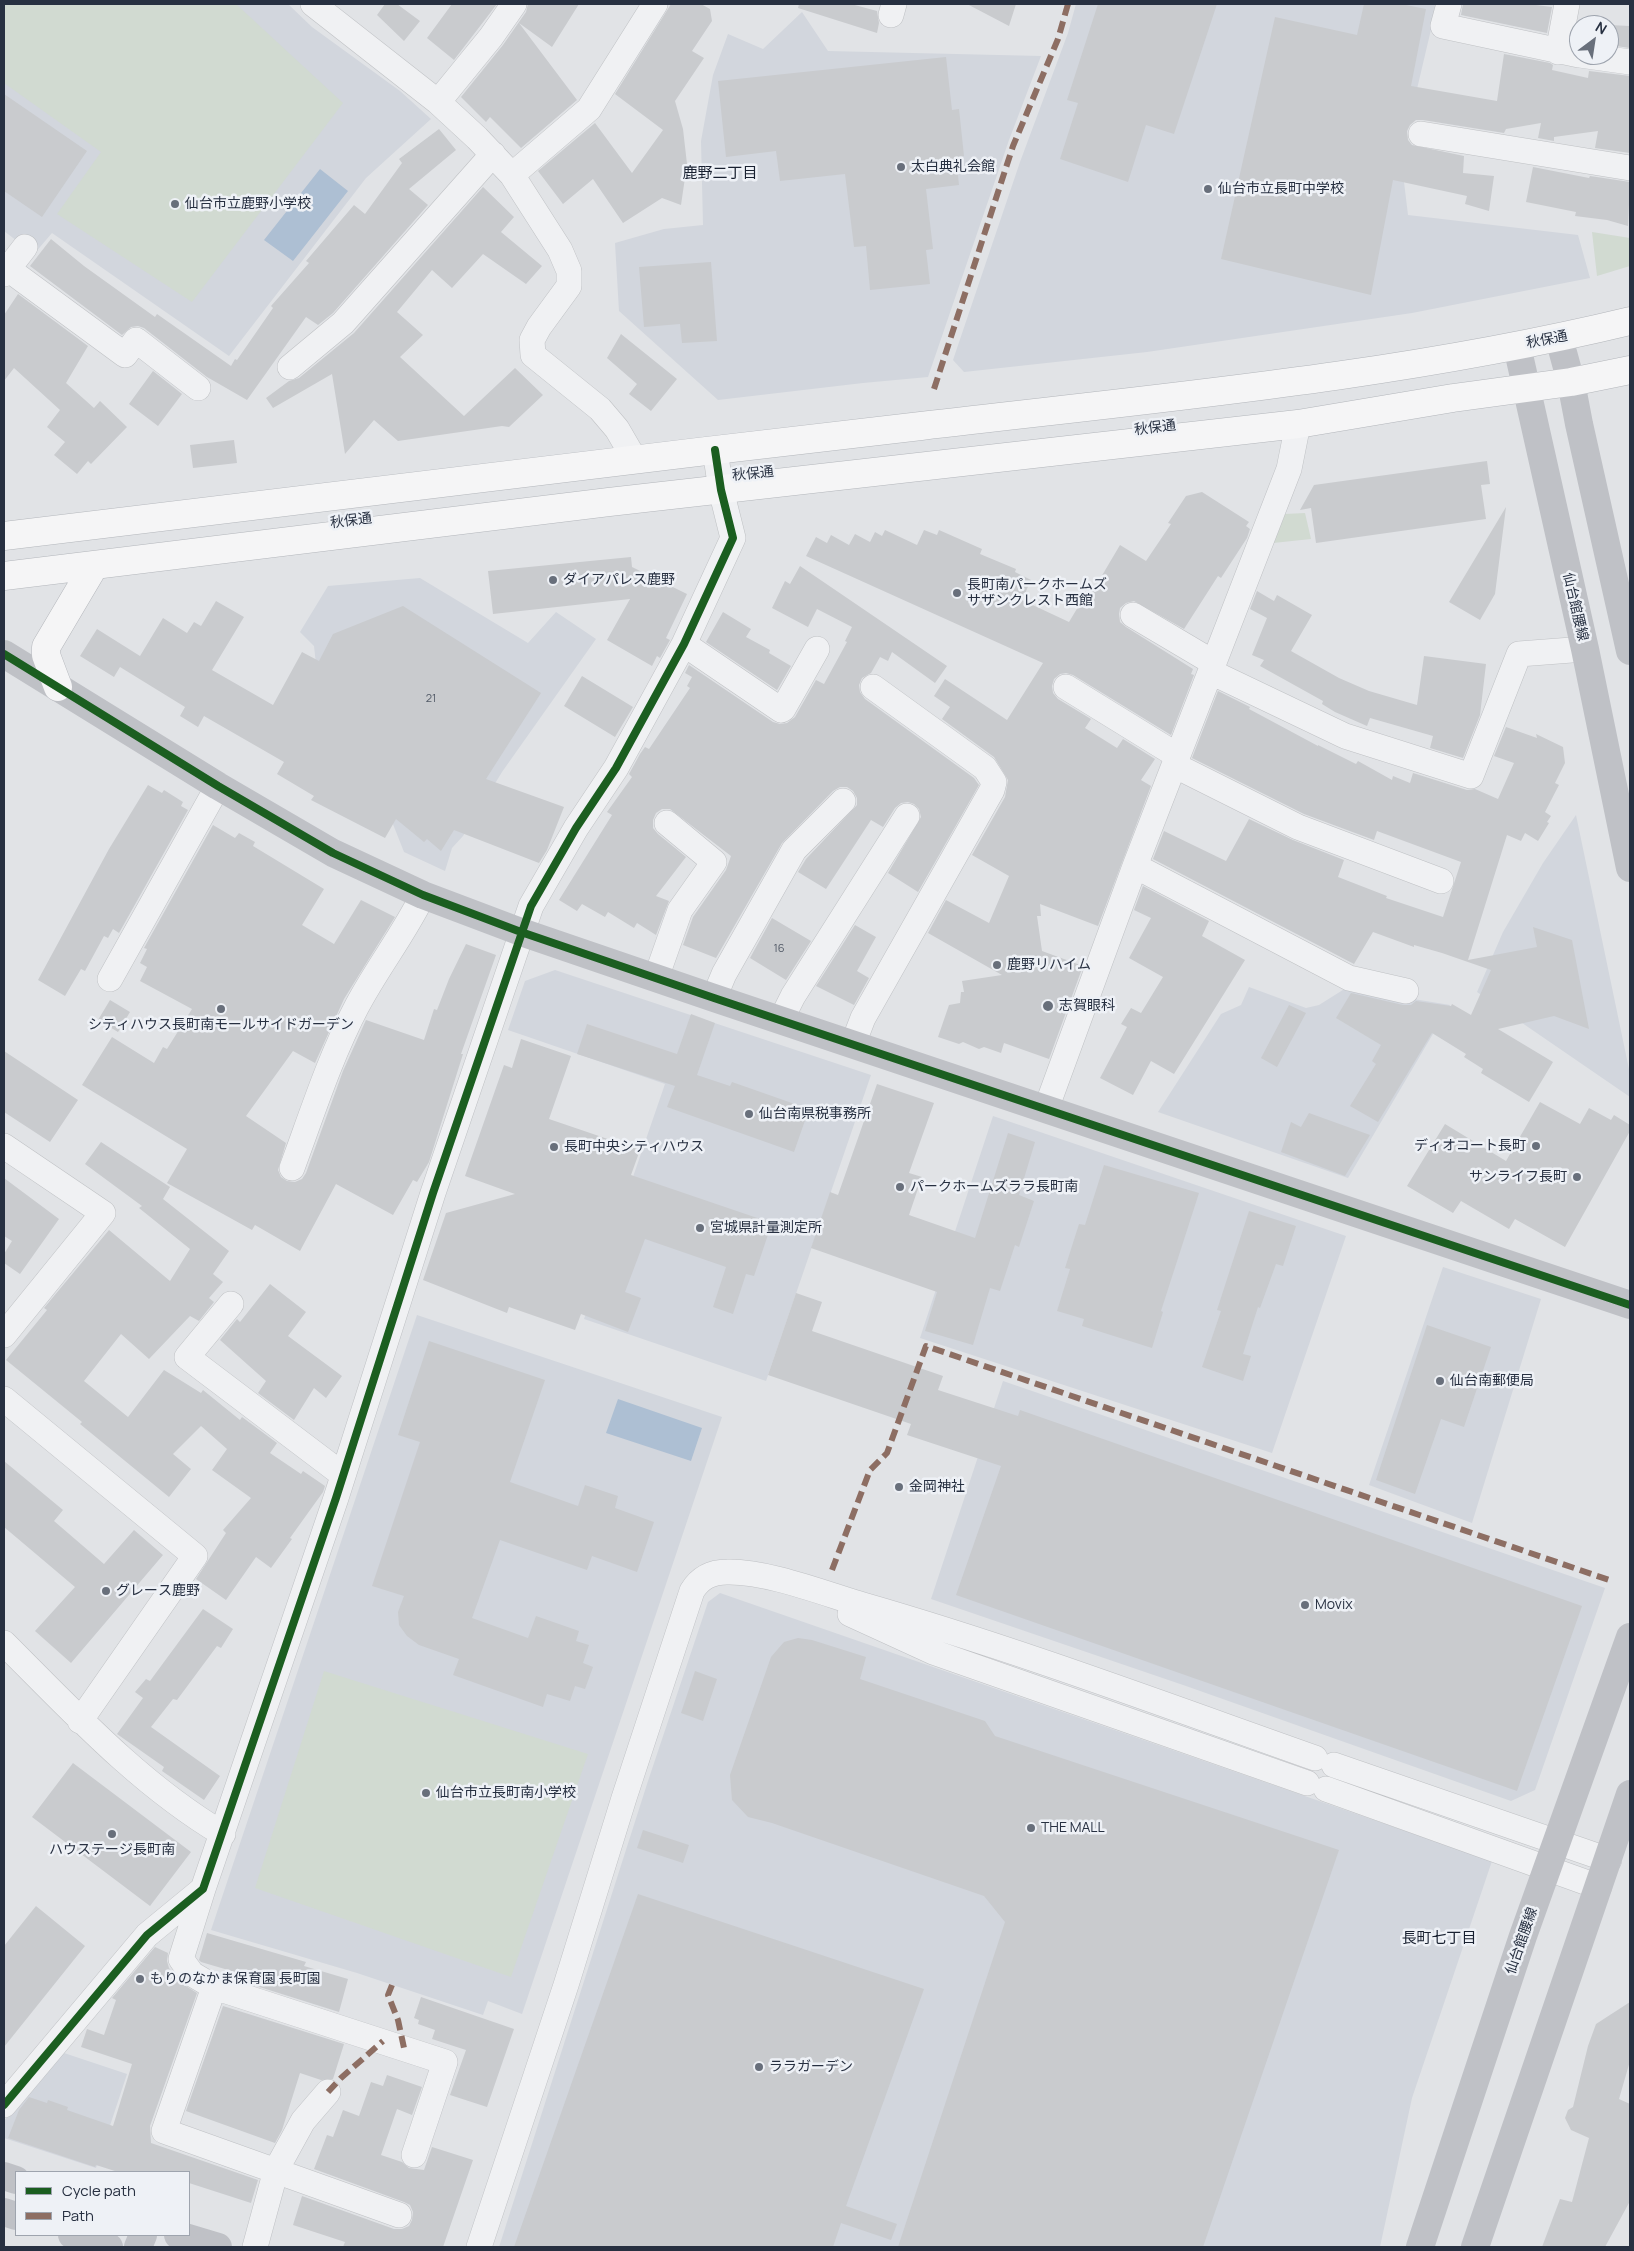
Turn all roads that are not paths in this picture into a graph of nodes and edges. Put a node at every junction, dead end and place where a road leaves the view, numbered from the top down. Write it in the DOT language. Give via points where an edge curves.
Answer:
graph roads {
  1 [pos="313,4"];
  2 [pos="514,4"];
  3 [pos="655,4"];
  4 [pos="1449,4"];
  5 [pos="1567,4"];
  6 [pos="1569,24"];
  7 [pos="1569,53"];
  8 [pos="438,102"];
  9 [pos="1421,134"];
  10 [pos="492,154"];
  11 [pos="1630,168"];
  12 [pos="512,174"];
  13 [pos="25,247"];
  14 [pos="6,272"];
  15 [pos="1630,321"];
  16 [pos="1559,338"];
  17 [pos="1517,346"];
  18 [pos="290,367"];
  19 [pos="1630,370"];
  20 [pos="1571,382"];
  21 [pos="198,388"];
  22 [pos="1526,388"];
  23 [pos="1298,424"];
  24 [pos="715,450"];
  25 [pos="635,460"];
  26 [pos="721,490"];
  27 [pos="4,536"];
  28 [pos="94,566"];
  29 [pos="4,576"];
  30 [pos="1133,615"];
  31 [pos="684,644"];
  32 [pos="817,649"];
  33 [pos="1585,649"];
  34 [pos="1630,651"];
  35 [pos="4,654"];
  36 [pos="1212,667"];
  37 [pos="58,687"];
  38 [pos="873,687"];
  39 [pos="1066,687"];
  40 [pos="1176,761"];
  41 [pos="218,786"];
  42 [pos="844,801"];
  43 [pos="907,816"];
  44 [pos="667,823"];
  45 [pos="1135,866"];
  46 [pos="1630,868"];
  47 [pos="1441,881"];
  48 [pos="423,895"];
  49 [pos="521,932"];
  50 [pos="656,978"];
  51 [pos="110,979"];
  52 [pos="1406,991"];
  53 [pos="714,998"];
  54 [pos="781,1020"];
  55 [pos="853,1044"];
  56 [pos="1046,1109"];
  57 [pos="4,1146"];
  58 [pos="292,1168"];
  59 [pos="231,1304"];
  60 [pos="1630,1305"];
  61 [pos="4,1334"];
  62 [pos="4,1400"];
  63 [pos="343,1475"];
  64 [pos="770,1578"];
  65 [pos="1630,1637"];
  66 [pos="4,1643"];
  67 [pos="80,1721"];
  68 [pos="1630,1794"];
  69 [pos="223,1834"];
  70 [pos="1557,1841"];
  71 [pos="1609,1860"];
  72 [pos="1547,1869"];
  73 [pos="1599,1887"];
  74 [pos="203,1890"];
  75 [pos="214,1986"];
  76 [pos="328,2092"];
  77 [pos="4,2105"];
  78 [pos="414,2155"];
  79 [pos="276,2170"];
  80 [pos="399,2214"];
  81 [pos="75,2236"];
  82 [pos="181,2236"];
  83 [pos="109,2247"];
  84 [pos="218,2247"];
  85 [pos="255,2247"];
  86 [pos="479,2247"];
  87 [pos="1420,2247"];
  88 [pos="1475,2247"];
  1 -- 8 [label="street"];
  2 -- 8 [label="street" via="491,38"];
  3 -- 12 [label="street" via="589,109"];
  4 -- 7 [label="street" via="1443,26"];
  5 -- 6 [label="street"];
  8 -- 10 [label="street"];
  9 -- 11 [label="street"];
  10 -- 12 [label="street"];
  10 -- 18 [label="street" via="343,323"];
  12 -- 25 [label="street" via="560,250 570,286 532,340 533,356 600,409 617,429"];
  13 -- 14 [label="street"];
  14 -- 21 [label="street" via="126,355 136,340"];
  15 -- 16 [label="highway, 秋保通"];
  16 -- 17 [label="highway, 秋保通"];
  16 -- 20 [label="main road"];
  17 -- 22 [label="main road, 仙台館腰線"];
  17 -- 24 [label="highway, 秋保通" via="1286,383"];
  19 -- 20 [label="highway, 秋保通"];
  20 -- 22 [label="highway, 秋保通"];
  20 -- 34 [label="main road"];
  22 -- 23 [label="highway, 秋保通"];
  22 -- 33 [label="main road, 仙台館腰線"];
  23 -- 26 [label="highway, 秋保通"];
  23 -- 36 [label="street" via="1289,469"];
  24 -- 25 [label="highway, 秋保通"];
  24 -- 26 [label="street"];
  25 -- 27 [label="highway, 秋保通"];
  26 -- 28 [label="highway, 秋保通"];
  26 -- 31 [label="street" via="733,538"];
  28 -- 29 [label="highway, 秋保通"];
  28 -- 37 [label="highway" via="46,647"];
  30 -- 36 [label="street"];
  31 -- 32 [label="street" via="781,710"];
  31 -- 49 [label="street" via="616,768 576,828 531,906"];
  33 -- 36 [label="street" via="1519,654 1471,776 1345,736"];
  33 -- 46 [label="main road, 仙台館腰線"];
  35 -- 37 [label="main road"];
  36 -- 40 [label="street"];
  37 -- 41 [label="main road"];
  38 -- 55 [label="street" via="985,768 994,782 863,1018"];
  39 -- 40 [label="street"];
  40 -- 45 [label="street"];
  40 -- 47 [label="street" via="1298,827"];
  41 -- 48 [label="main road" via="333,853"];
  41 -- 51 [label="street"];
  42 -- 53 [label="street" via="794,850 724,974"];
  43 -- 54 [label="street"];
  44 -- 50 [label="street" via="714,862 680,910"];
  45 -- 52 [label="street" via="1349,978"];
  45 -- 56 [label="street"];
  48 -- 49 [label="main road"];
  48 -- 58 [label="street" via="357,1006 321,1088"];
  49 -- 50 [label="main road"];
  49 -- 63 [label="street"];
  50 -- 53 [label="main road"];
  53 -- 54 [label="main road"];
  54 -- 55 [label="main road"];
  55 -- 56 [label="main road"];
  56 -- 60 [label="main road"];
  57 -- 61 [label="street" via="103,1212"];
  59 -- 63 [label="street" via="187,1358"];
  62 -- 67 [label="street" via="195,1556"];
  63 -- 69 [label="street"];
  64 -- 70 [label="street" via="933,1625"];
  64 -- 72 [label="street" via="933,1652"];
  64 -- 86 [label="street" via="727,1572 713,1574 702,1578 692,1591"];
  65 -- 70 [label="main road, 仙台館腰線"];
  66 -- 67 [label="street"];
  67 -- 69 [label="street" via="189,1814"];
  68 -- 71 [label="main road"];
  69 -- 74 [label="street"];
  70 -- 71 [label="street"];
  70 -- 72 [label="main road, 仙台館腰線"];
  71 -- 73 [label="main road"];
  72 -- 73 [label="street"];
  72 -- 87 [label="main road, 仙台館腰線"];
  73 -- 88 [label="main road"];
  74 -- 75 [label="street" via="181,1959 192,1974"];
  74 -- 77 [label="street" via="147,1935"];
  75 -- 78 [label="street" via="445,2062"];
  75 -- 79 [label="street" via="164,2131"];
  76 -- 79 [label="street" via="304,2121"];
  79 -- 80 [label="street"];
  79 -- 85 [label="street"];
  81 -- 83 [label="main road"];
  82 -- 84 [label="main road"];
}
